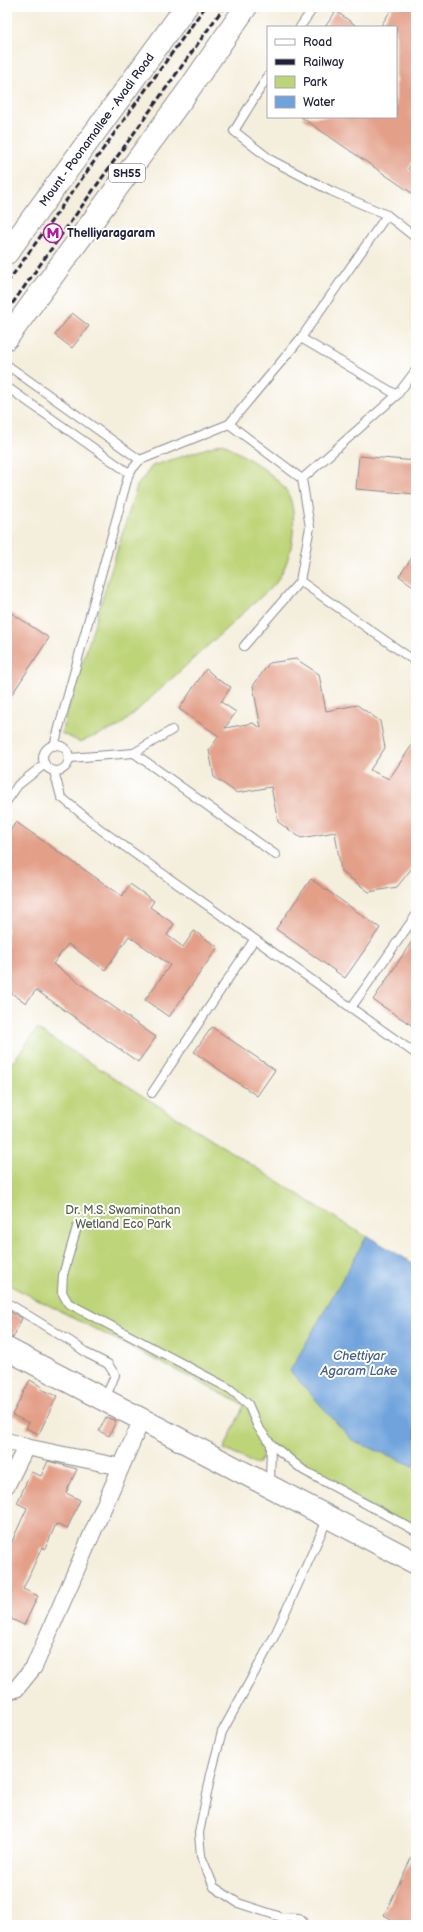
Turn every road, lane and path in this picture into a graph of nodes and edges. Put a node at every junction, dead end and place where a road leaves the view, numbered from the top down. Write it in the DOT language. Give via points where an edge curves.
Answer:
graph roads {
  1 [pos="186,7"];
  2 [pos="246,7"];
  3 [pos="314,7"];
  4 [pos="301,26"];
  5 [pos="267,78"];
  6 [pos="387,215"];
  7 [pos="416,238"];
  8 [pos="7,253"];
  9 [pos="7,338"];
  10 [pos="301,338"];
  11 [pos="7,365"];
  12 [pos="416,370"];
  13 [pos="7,387"];
  14 [pos="397,395"];
  15 [pos="229,424"];
  16 [pos="140,460"];
  17 [pos="128,473"];
  18 [pos="302,479"];
  19 [pos="300,581"];
  20 [pos="244,646"];
  21 [pos="416,662"];
  22 [pos="172,730"];
  23 [pos="54,746"];
  24 [pos="134,753"];
  25 [pos="70,758"];
  26 [pos="45,764"];
  27 [pos="54,771"];
  28 [pos="7,801"];
  29 [pos="276,855"];
  30 [pos="416,915"];
  31 [pos="254,940"];
  32 [pos="351,1008"];
  33 [pos="416,1054"];
  34 [pos="152,1094"];
  35 [pos="77,1227"];
  36 [pos="11,1305"];
  37 [pos="7,1349"];
  38 [pos="104,1400"];
  39 [pos="142,1419"];
  40 [pos="7,1441"];
  41 [pos="271,1444"];
  42 [pos="26,1447"];
  43 [pos="121,1467"];
  44 [pos="7,1485"];
  45 [pos="270,1486"];
  46 [pos="328,1517"];
  47 [pos="416,1531"];
  48 [pos="416,1563"];
  49 [pos="7,1692"];
  50 [pos="306,1925"];
  1 -- 8 [label="main road, Mount - Poonamallee - Avadi Road"];
  2 -- 9 [label="main road, SH55" via="185,95"];
  3 -- 4 [label="lane"];
  5 -- 6 [label="lane" via="234,131 271,160"];
  6 -- 7 [label="lane"];
  6 -- 10 [label="lane"];
  10 -- 14 [label="lane"];
  10 -- 15 [label="lane"];
  11 -- 16 [label="lane"];
  12 -- 14 [label="lane"];
  13 -- 17 [label="lane"];
  14 -- 18 [label="lane"];
  15 -- 16 [label="lane"];
  15 -- 18 [label="lane"];
  16 -- 17 [label="lane"];
  17 -- 23 [label="lane"];
  18 -- 19 [label="lane" via="310,527"];
  19 -- 20 [label="lane"];
  19 -- 21 [label="lane"];
  22 -- 24 [label="lane"];
  23 -- 25 [label="lane" via="64,748"];
  23 -- 26 [label="lane" via="45,752"];
  24 -- 25 [label="lane"];
  24 -- 29 [label="lane"];
  25 -- 27 [label="lane" via="64,768"];
  26 -- 27 [label="lane"];
  26 -- 28 [label="lane" via="18,786"];
  27 -- 31 [label="lane" via="61,797 100,829"];
  30 -- 32 [label="lane"];
  31 -- 32 [label="lane"];
  31 -- 34 [label="lane"];
  32 -- 33 [label="lane"];
  35 -- 41 [label="lane" via="63,1275 62,1292 68,1303 230,1389 248,1404 258,1427"];
  36 -- 38 [label="lane" via="108,1364 115,1375"];
  37 -- 38 [label="main road"];
  38 -- 39 [label="main road"];
  39 -- 43 [label="street"];
  39 -- 45 [label="main road"];
  40 -- 42 [label="street"];
  41 -- 45 [label="lane"];
  41 -- 47 [label="lane" via="303,1470"];
  42 -- 43 [label="street"];
  42 -- 44 [label="street"];
  43 -- 49 [label="street" via="34,1668 16,1690"];
  45 -- 46 [label="main road"];
  46 -- 48 [label="main road"];
  46 -- 50 [label="lane" via="274,1637 222,1732 199,1833 201,1856 214,1887 238,1903 281,1918 299,1918"];
}
